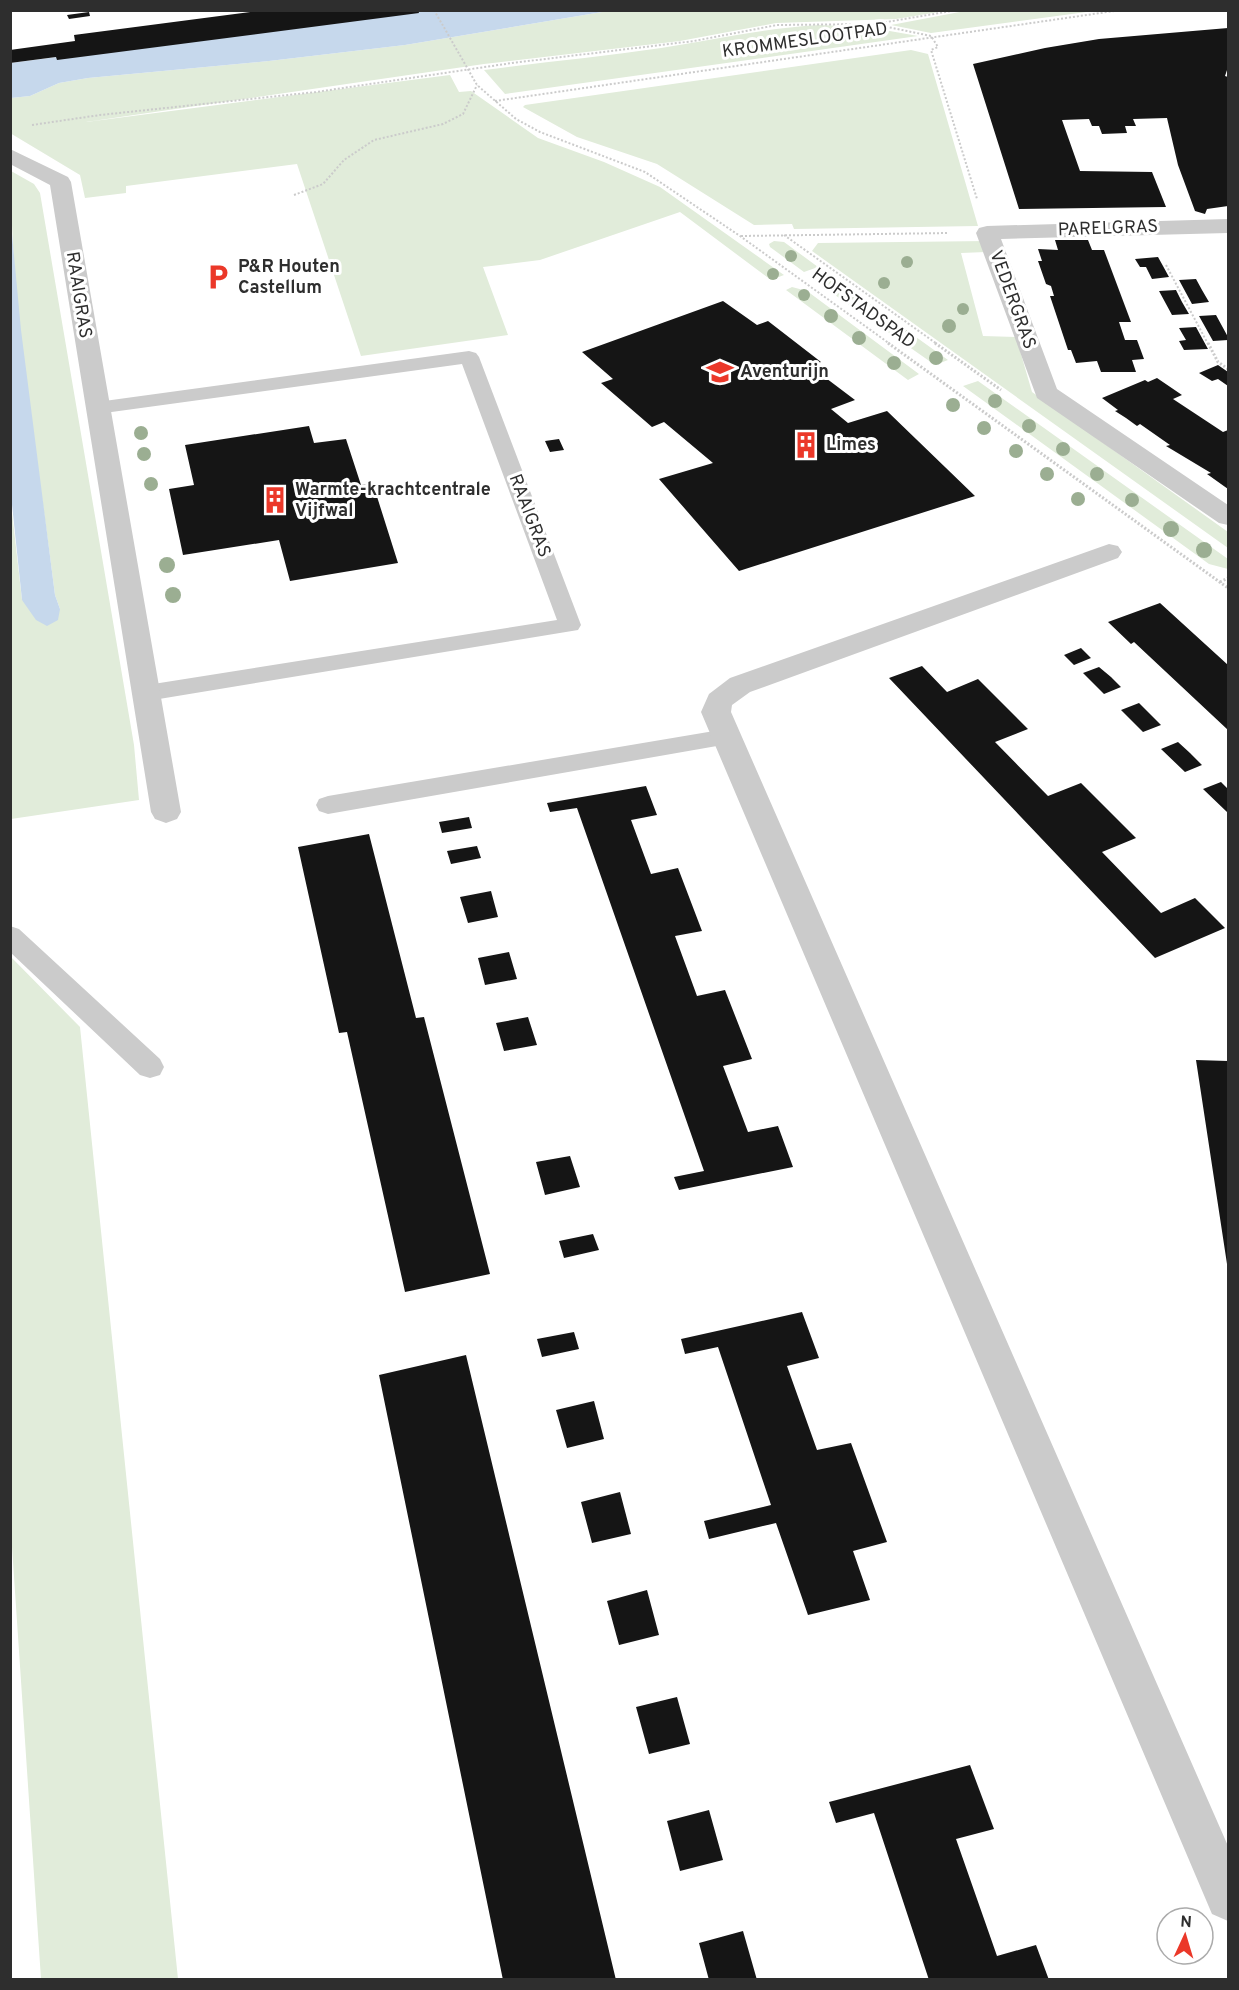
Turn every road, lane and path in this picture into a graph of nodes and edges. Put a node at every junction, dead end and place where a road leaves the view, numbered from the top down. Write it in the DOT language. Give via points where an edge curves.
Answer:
graph roads {
  1 [pos="434,10"];
  2 [pos="957,10"];
  3 [pos="1121,10"];
  4 [pos="875,24"];
  5 [pos="931,36"];
  6 [pos="467,70"];
  7 [pos="477,85"];
  8 [pos="494,101"];
  9 [pos="31,125"];
  10 [pos="10,155"];
  11 [pos="294,195"];
  12 [pos="1228,226"];
  13 [pos="1146,228"];
  14 [pos="987,233"];
  15 [pos="740,236"];
  16 [pos="1228,369"];
  17 [pos="97,408"];
  18 [pos="1228,517"];
  19 [pos="1109,552"];
  20 [pos="1228,578"];
  21 [pos="1220,582"];
  22 [pos="1228,588"];
  23 [pos="147,693"];
  24 [pos="726,737"];
  25 [pos="328,805"];
  26 [pos="166,812"];
  27 [pos="10,936"];
  28 [pos="150,1067"];
  29 [pos="1228,1898"];
  1 -- 6 [label="path, HOFSTADSPAD"];
  2 -- 4 [label="path"];
  3 -- 5 [label="path, KROMMESLOOTPAD"];
  4 -- 5 [label="path"];
  4 -- 6 [label="path" via="777,25 694,41"];
  5 -- 8 [label="path, KROMMESLOOTPAD"];
  5 -- 14 [label="path" via="938,47 932,50"];
  6 -- 7 [label="path, HOFSTADSPAD"];
  6 -- 9 [label="path"];
  7 -- 8 [label="path, HOFSTADSPAD"];
  7 -- 11 [label="path" via="463,114 443,124 374,140 344,160 323,184"];
  8 -- 15 [label="path, HOFSTADSPAD" via="540,132 645,172"];
  10 -- 17 [label="street, RAAIGRAS" via="60,182"];
  12 -- 13 [label="street, PARELGRAS"];
  13 -- 14 [label="street, PARELGRAS"];
  13 -- 16 [label="path" via="1218,362"];
  14 -- 15 [label="path, VEDERGRAS"];
  14 -- 18 [label="street, VEDERGRAS" via="1046,393"];
  15 -- 21 [label="path, HOFSTADSPAD"];
  17 -- 23 [label="street, RAAIGRAS"];
  17 -- 23 [label="lane, RAAIGRAS" via="469,357 570,625"];
  19 -- 24 [label="street" via="740,685 719,701 716,712"];
  20 -- 21 [label="path"];
  21 -- 22 [label="path, HOFSTADSPAD"];
  23 -- 26 [label="street, RAAIGRAS"];
  24 -- 25 [label="lane"];
  24 -- 29 [label="street"];
  27 -- 28 [label="lane"];
}
